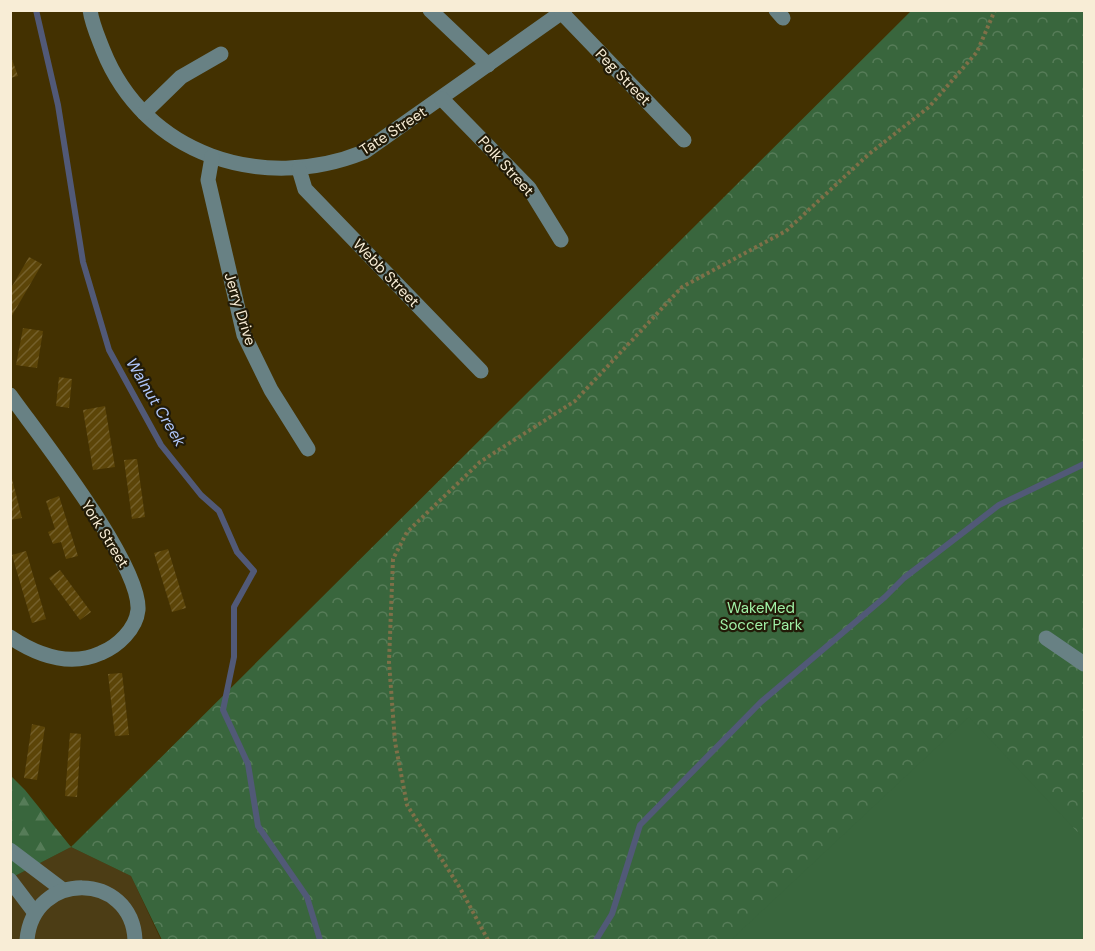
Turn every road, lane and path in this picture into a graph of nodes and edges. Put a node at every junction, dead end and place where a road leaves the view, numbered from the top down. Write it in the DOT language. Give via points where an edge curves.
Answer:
graph roads {
  1 [pos="430,10"];
  2 [pos="995,10"];
  3 [pos="564,12"];
  4 [pos="92,13"];
  5 [pos="221,54"];
  6 [pos="488,65"];
  7 [pos="442,99"];
  8 [pos="144,113"];
  9 [pos="684,140"];
  10 [pos="212,157"];
  11 [pos="299,169"];
  12 [pos="561,240"];
  13 [pos="481,371"];
  14 [pos="10,395"];
  15 [pos="308,448"];
  16 [pos="10,637"];
  17 [pos="1046,638"];
  18 [pos="1084,664"];
  19 [pos="10,850"];
  20 [pos="10,880"];
  21 [pos="63,890"];
  22 [pos="35,912"];
  23 [pos="27,940"];
  24 [pos="135,940"];
  25 [pos="488,940"];
  1 -- 6 [label="street"];
  2 -- 25 [label="path" via="977,52 929,107 869,154 786,231 682,287 575,402 480,462 407,532 393,559 389,662 396,742 407,805"];
  3 -- 6 [label="street, Tate Street"];
  3 -- 9 [label="street, Peg Street"];
  4 -- 8 [label="street, Tate Street" via="112,71 125,94"];
  5 -- 8 [label="street" via="181,77"];
  6 -- 7 [label="street, Tate Street"];
  7 -- 11 [label="street, Tate Street" via="364,152 330,164"];
  7 -- 12 [label="street, Polk Street" via="529,188"];
  8 -- 10 [label="street, Tate Street" via="179,140"];
  10 -- 11 [label="street, Tate Street" via="242,166"];
  10 -- 15 [label="street, Jerry Drive" via="208,180 244,335 271,390"];
  11 -- 13 [label="street, Webb Street" via="304,189"];
  14 -- 16 [label="street, York Street" via="107,533 128,570 138,610 134,623 112,648 80,660 44,655"];
  17 -- 18 [label="street"];
  19 -- 21 [label="street"];
  20 -- 22 [label="street"];
  21 -- 22 [label="street" via="46,899"];
  21 -- 24 [label="street" via="99,890 115,899 128,913"];
  22 -- 23 [label="street"];
}
